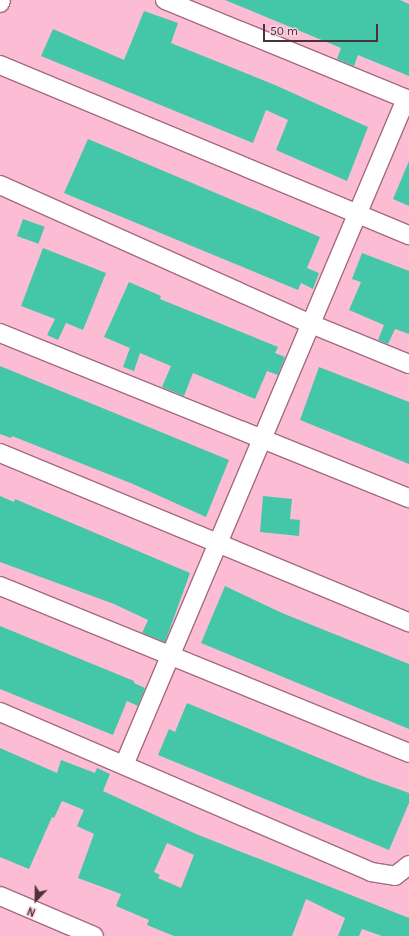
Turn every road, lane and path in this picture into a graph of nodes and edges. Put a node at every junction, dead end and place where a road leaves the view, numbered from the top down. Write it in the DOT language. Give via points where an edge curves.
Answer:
graph roads {
  1 [pos="1,0"];
  2 [pos="165,0"];
  3 [pos="0,3"];
  4 [pos="0,65"];
  5 [pos="407,99"];
  6 [pos="0,185"];
  7 [pos="357,213"];
  8 [pos="409,235"];
  9 [pos="311,324"];
  10 [pos="0,333"];
  11 [pos="409,364"];
  12 [pos="263,439"];
  13 [pos="0,453"];
  14 [pos="409,498"];
  15 [pos="219,542"];
  16 [pos="0,586"];
  17 [pos="409,622"];
  18 [pos="170,657"];
  19 [pos="0,712"];
  20 [pos="409,753"];
  21 [pos="124,766"];
  22 [pos="409,865"];
  23 [pos="0,896"];
  24 [pos="94,936"];
  1 -- 3 [label="street"];
  2 -- 5 [label="street"];
  4 -- 7 [label="street"];
  5 -- 7 [label="street"];
  6 -- 9 [label="street"];
  7 -- 8 [label="street"];
  7 -- 9 [label="street"];
  9 -- 11 [label="street"];
  9 -- 12 [label="street"];
  10 -- 12 [label="street"];
  12 -- 14 [label="street"];
  12 -- 15 [label="street"];
  13 -- 15 [label="street"];
  15 -- 17 [label="street"];
  15 -- 18 [label="street"];
  16 -- 18 [label="street"];
  18 -- 20 [label="street"];
  18 -- 21 [label="street"];
  19 -- 21 [label="street"];
  21 -- 22 [label="street" via="372,872 395,876"];
  23 -- 24 [label="street"];
}
